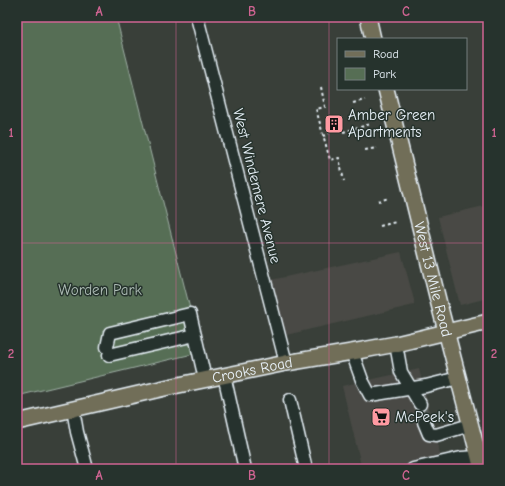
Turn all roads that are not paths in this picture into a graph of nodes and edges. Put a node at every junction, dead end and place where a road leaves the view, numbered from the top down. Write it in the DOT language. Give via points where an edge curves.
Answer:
graph roads {
  1 [pos="197,17"];
  2 [pos="368,17"];
  3 [pos="373,38"];
  4 [pos="386,90"];
  5 [pos="488,322"];
  6 [pos="446,332"];
  7 [pos="195,335"];
  8 [pos="396,344"];
  9 [pos="352,352"];
  10 [pos="286,363"];
  11 [pos="224,375"];
  12 [pos="458,378"];
  13 [pos="205,379"];
  14 [pos="410,389"];
  15 [pos="290,400"];
  16 [pos="420,404"];
  17 [pos="73,409"];
  18 [pos="17,422"];
  19 [pos="424,422"];
  20 [pos="470,425"];
  21 [pos="481,463"];
  22 [pos="87,469"];
  23 [pos="245,469"];
  24 [pos="306,469"];
  25 [pos="413,469"];
  26 [pos="459,469"];
  1 -- 10 [label="street, West Windemere Avenue"];
  2 -- 3 [label="main road"];
  4 -- 6 [label="main road, West 13 Mile Road"];
  5 -- 6 [label="main road, Crooks Road"];
  6 -- 8 [label="main road, Crooks Road"];
  6 -- 12 [label="main road, West 13 Mile Road"];
  7 -- 7 [label="street" via="190,314 110,334 108,351"];
  7 -- 13 [label="street"];
  8 -- 9 [label="main road, Crooks Road"];
  8 -- 14 [label="street" via="400,372"];
  9 -- 10 [label="main road, Crooks Road"];
  9 -- 14 [label="street" via="370,396"];
  10 -- 11 [label="main road, Crooks Road"];
  11 -- 13 [label="main road, Crooks Road"];
  11 -- 23 [label="street"];
  12 -- 14 [label="street"];
  12 -- 20 [label="main road, West 13 Mile Road"];
  13 -- 17 [label="main road, Crooks Road"];
  14 -- 16 [label="street"];
  15 -- 24 [label="street"];
  17 -- 18 [label="main road, Crooks Road"];
  17 -- 22 [label="street"];
  19 -- 20 [label="street" via="429,434 436,435"];
  20 -- 21 [label="main road, West 13 Mile Road"];
  21 -- 25 [label="street" via="461,458"];
  21 -- 26 [label="street"];
}
